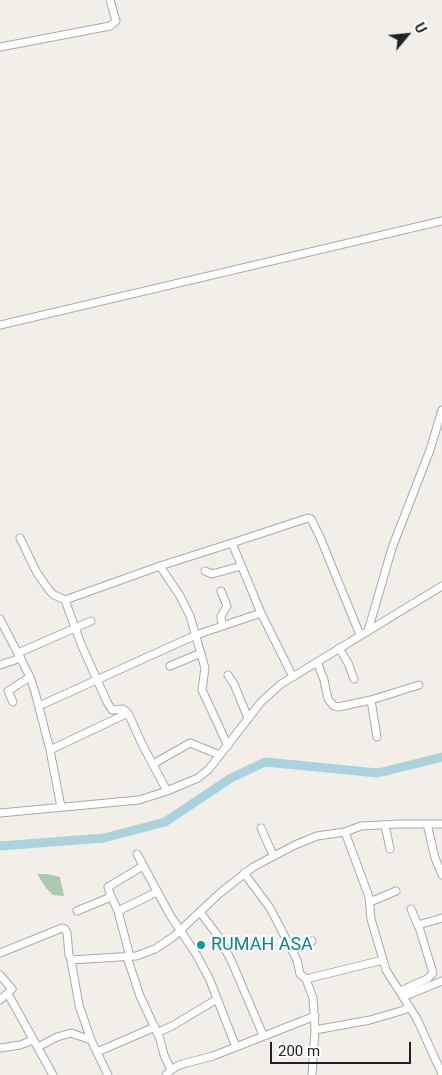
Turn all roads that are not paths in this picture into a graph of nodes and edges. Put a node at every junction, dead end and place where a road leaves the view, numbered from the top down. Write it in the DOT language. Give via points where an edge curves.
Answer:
graph roads {
  1 [pos="110,0"];
  2 [pos="0,47"];
  3 [pos="442,221"];
  4 [pos="0,325"];
  5 [pos="442,410"];
  6 [pos="20,538"];
  7 [pos="232,543"];
  8 [pos="160,566"];
  9 [pos="241,566"];
  10 [pos="204,571"];
  11 [pos="442,586"];
  12 [pos="221,591"];
  13 [pos="65,600"];
  14 [pos="261,613"];
  15 [pos="0,619"];
  16 [pos="91,621"];
  17 [pos="222,625"];
  18 [pos="75,628"];
  19 [pos="368,630"];
  20 [pos="196,634"];
  21 [pos="360,635"];
  22 [pos="339,648"];
  23 [pos="201,654"];
  24 [pos="20,656"];
  25 [pos="317,662"];
  26 [pos="0,665"];
  27 [pos="170,666"];
  28 [pos="228,674"];
  29 [pos="30,677"];
  30 [pos="292,677"];
  31 [pos="354,679"];
  32 [pos="97,680"];
  33 [pos="420,685"];
  34 [pos="372,700"];
  35 [pos="13,702"];
  36 [pos="39,706"];
  37 [pos="128,713"];
  38 [pos="248,718"];
  39 [pos="377,737"];
  40 [pos="228,746"];
  41 [pos="50,750"];
  42 [pos="220,755"];
  43 [pos="152,764"];
  44 [pos="167,791"];
  45 [pos="61,808"];
  46 [pos="0,813"];
  47 [pos="427,824"];
  48 [pos="442,824"];
  49 [pos="385,825"];
  50 [pos="261,828"];
  51 [pos="345,832"];
  52 [pos="390,848"];
  53 [pos="137,854"];
  54 [pos="273,855"];
  55 [pos="144,866"];
  56 [pos="244,873"];
  57 [pos="442,875"];
  58 [pos="396,891"];
  59 [pos="157,892"];
  60 [pos="111,897"];
  61 [pos="370,902"];
  62 [pos="411,909"];
  63 [pos="118,910"];
  64 [pos="78,911"];
  65 [pos="200,912"];
  66 [pos="442,918"];
  67 [pos="418,925"];
  68 [pos="179,931"];
  69 [pos="312,941"];
  70 [pos="293,950"];
  71 [pos="0,953"];
  72 [pos="129,957"];
  73 [pos="71,960"];
  74 [pos="383,960"];
  75 [pos="0,975"];
  76 [pos="306,979"];
  77 [pos="442,981"];
  78 [pos="8,994"];
  79 [pos="402,994"];
  80 [pos="217,999"];
  81 [pos="0,1000"];
  82 [pos="409,1006"];
  83 [pos="315,1016"];
  84 [pos="156,1030"];
  85 [pos="315,1030"];
  86 [pos="263,1035"];
  87 [pos="33,1040"];
  88 [pos="90,1040"];
  89 [pos="236,1046"];
  90 [pos="38,1047"];
  91 [pos="0,1048"];
  92 [pos="97,1052"];
  93 [pos="168,1072"];
  94 [pos="442,1074"];
  95 [pos="53,1075"];
  96 [pos="108,1075"];
  97 [pos="312,1075"];
  1 -- 2 [label="street" via="116,21 110,26"];
  3 -- 4 [label="street"];
  5 -- 19 [label="street" via="392,548"];
  6 -- 13 [label="street" via="49,590"];
  7 -- 8 [label="street"];
  7 -- 9 [label="street"];
  7 -- 21 [label="street" via="312,519"];
  8 -- 13 [label="street"];
  8 -- 20 [label="street" via="184,603"];
  9 -- 10 [label="street" via="212,574"];
  9 -- 14 [label="street"];
  11 -- 19 [label="street"];
  12 -- 17 [label="street" via="227,606 222,613"];
  13 -- 18 [label="street"];
  14 -- 17 [label="street"];
  14 -- 30 [label="street"];
  15 -- 24 [label="street"];
  16 -- 18 [label="street"];
  17 -- 20 [label="street"];
  18 -- 24 [label="street"];
  18 -- 32 [label="street"];
  19 -- 21 [label="street"];
  20 -- 23 [label="street"];
  20 -- 32 [label="street"];
  21 -- 22 [label="street"];
  22 -- 25 [label="street"];
  22 -- 31 [label="street"];
  23 -- 27 [label="street"];
  23 -- 40 [label="street" via="205,671 202,690"];
  24 -- 26 [label="street"];
  24 -- 29 [label="street"];
  25 -- 30 [label="street"];
  25 -- 34 [label="street" via="328,699 334,706"];
  28 -- 38 [label="street"];
  29 -- 35 [label="street" via="8,691"];
  29 -- 36 [label="street"];
  30 -- 38 [label="street" via="272,692"];
  32 -- 36 [label="street"];
  32 -- 37 [label="street" via="112,710"];
  33 -- 34 [label="street"];
  34 -- 39 [label="street"];
  36 -- 41 [label="street"];
  37 -- 41 [label="street"];
  37 -- 43 [label="street"];
  38 -- 40 [label="street"];
  40 -- 42 [label="street"];
  41 -- 45 [label="street"];
  42 -- 43 [label="street" via="190,743"];
  42 -- 44 [label="street" via="204,773"];
  43 -- 44 [label="street"];
  44 -- 45 [label="street" via="139,800"];
  45 -- 46 [label="street"];
  47 -- 48 [label="street"];
  47 -- 49 [label="street"];
  47 -- 57 [label="street"];
  49 -- 51 [label="street" via="361,826"];
  49 -- 52 [label="street"];
  50 -- 54 [label="street"];
  51 -- 54 [label="street" via="317,836"];
  51 -- 61 [label="street"];
  53 -- 55 [label="street"];
  54 -- 56 [label="street"];
  55 -- 59 [label="street"];
  55 -- 60 [label="street" via="110,885"];
  56 -- 65 [label="street"];
  56 -- 70 [label="street" via="270,908"];
  58 -- 61 [label="street"];
  59 -- 63 [label="street"];
  59 -- 68 [label="street"];
  60 -- 63 [label="street"];
  60 -- 64 [label="street"];
  61 -- 74 [label="street" via="371,919"];
  62 -- 67 [label="street"];
  63 -- 72 [label="street"];
  65 -- 68 [label="street"];
  65 -- 86 [label="street" via="231,960"];
  66 -- 67 [label="street"];
  67 -- 79 [label="street" via="434,973"];
  68 -- 72 [label="street" via="155,948"];
  68 -- 80 [label="street" via="196,954"];
  69 -- 70 [label="street"];
  70 -- 76 [label="street" via="300,974"];
  71 -- 73 [label="street" via="62,928 67,933"];
  72 -- 73 [label="street"];
  72 -- 84 [label="street" via="140,996"];
  73 -- 88 [label="street"];
  74 -- 76 [label="street"];
  74 -- 79 [label="street"];
  75 -- 78 [label="street" via="11,987"];
  76 -- 83 [label="street" via="314,998"];
  77 -- 79 [label="street"];
  78 -- 81 [label="street"];
  78 -- 87 [label="street"];
  79 -- 82 [label="street"];
  80 -- 84 [label="street" via="172,1026"];
  80 -- 89 [label="street"];
  82 -- 85 [label="street" via="370,1020"];
  82 -- 94 [label="street"];
  83 -- 85 [label="street"];
  83 -- 86 [label="street"];
  84 -- 92 [label="street"];
  84 -- 93 [label="street"];
  85 -- 97 [label="street"];
  86 -- 89 [label="street"];
  87 -- 90 [label="street"];
  87 -- 91 [label="street"];
  88 -- 90 [label="street" via="67,1034"];
  88 -- 92 [label="street"];
  89 -- 93 [label="street"];
  90 -- 95 [label="street"];
  92 -- 96 [label="street"];
}
